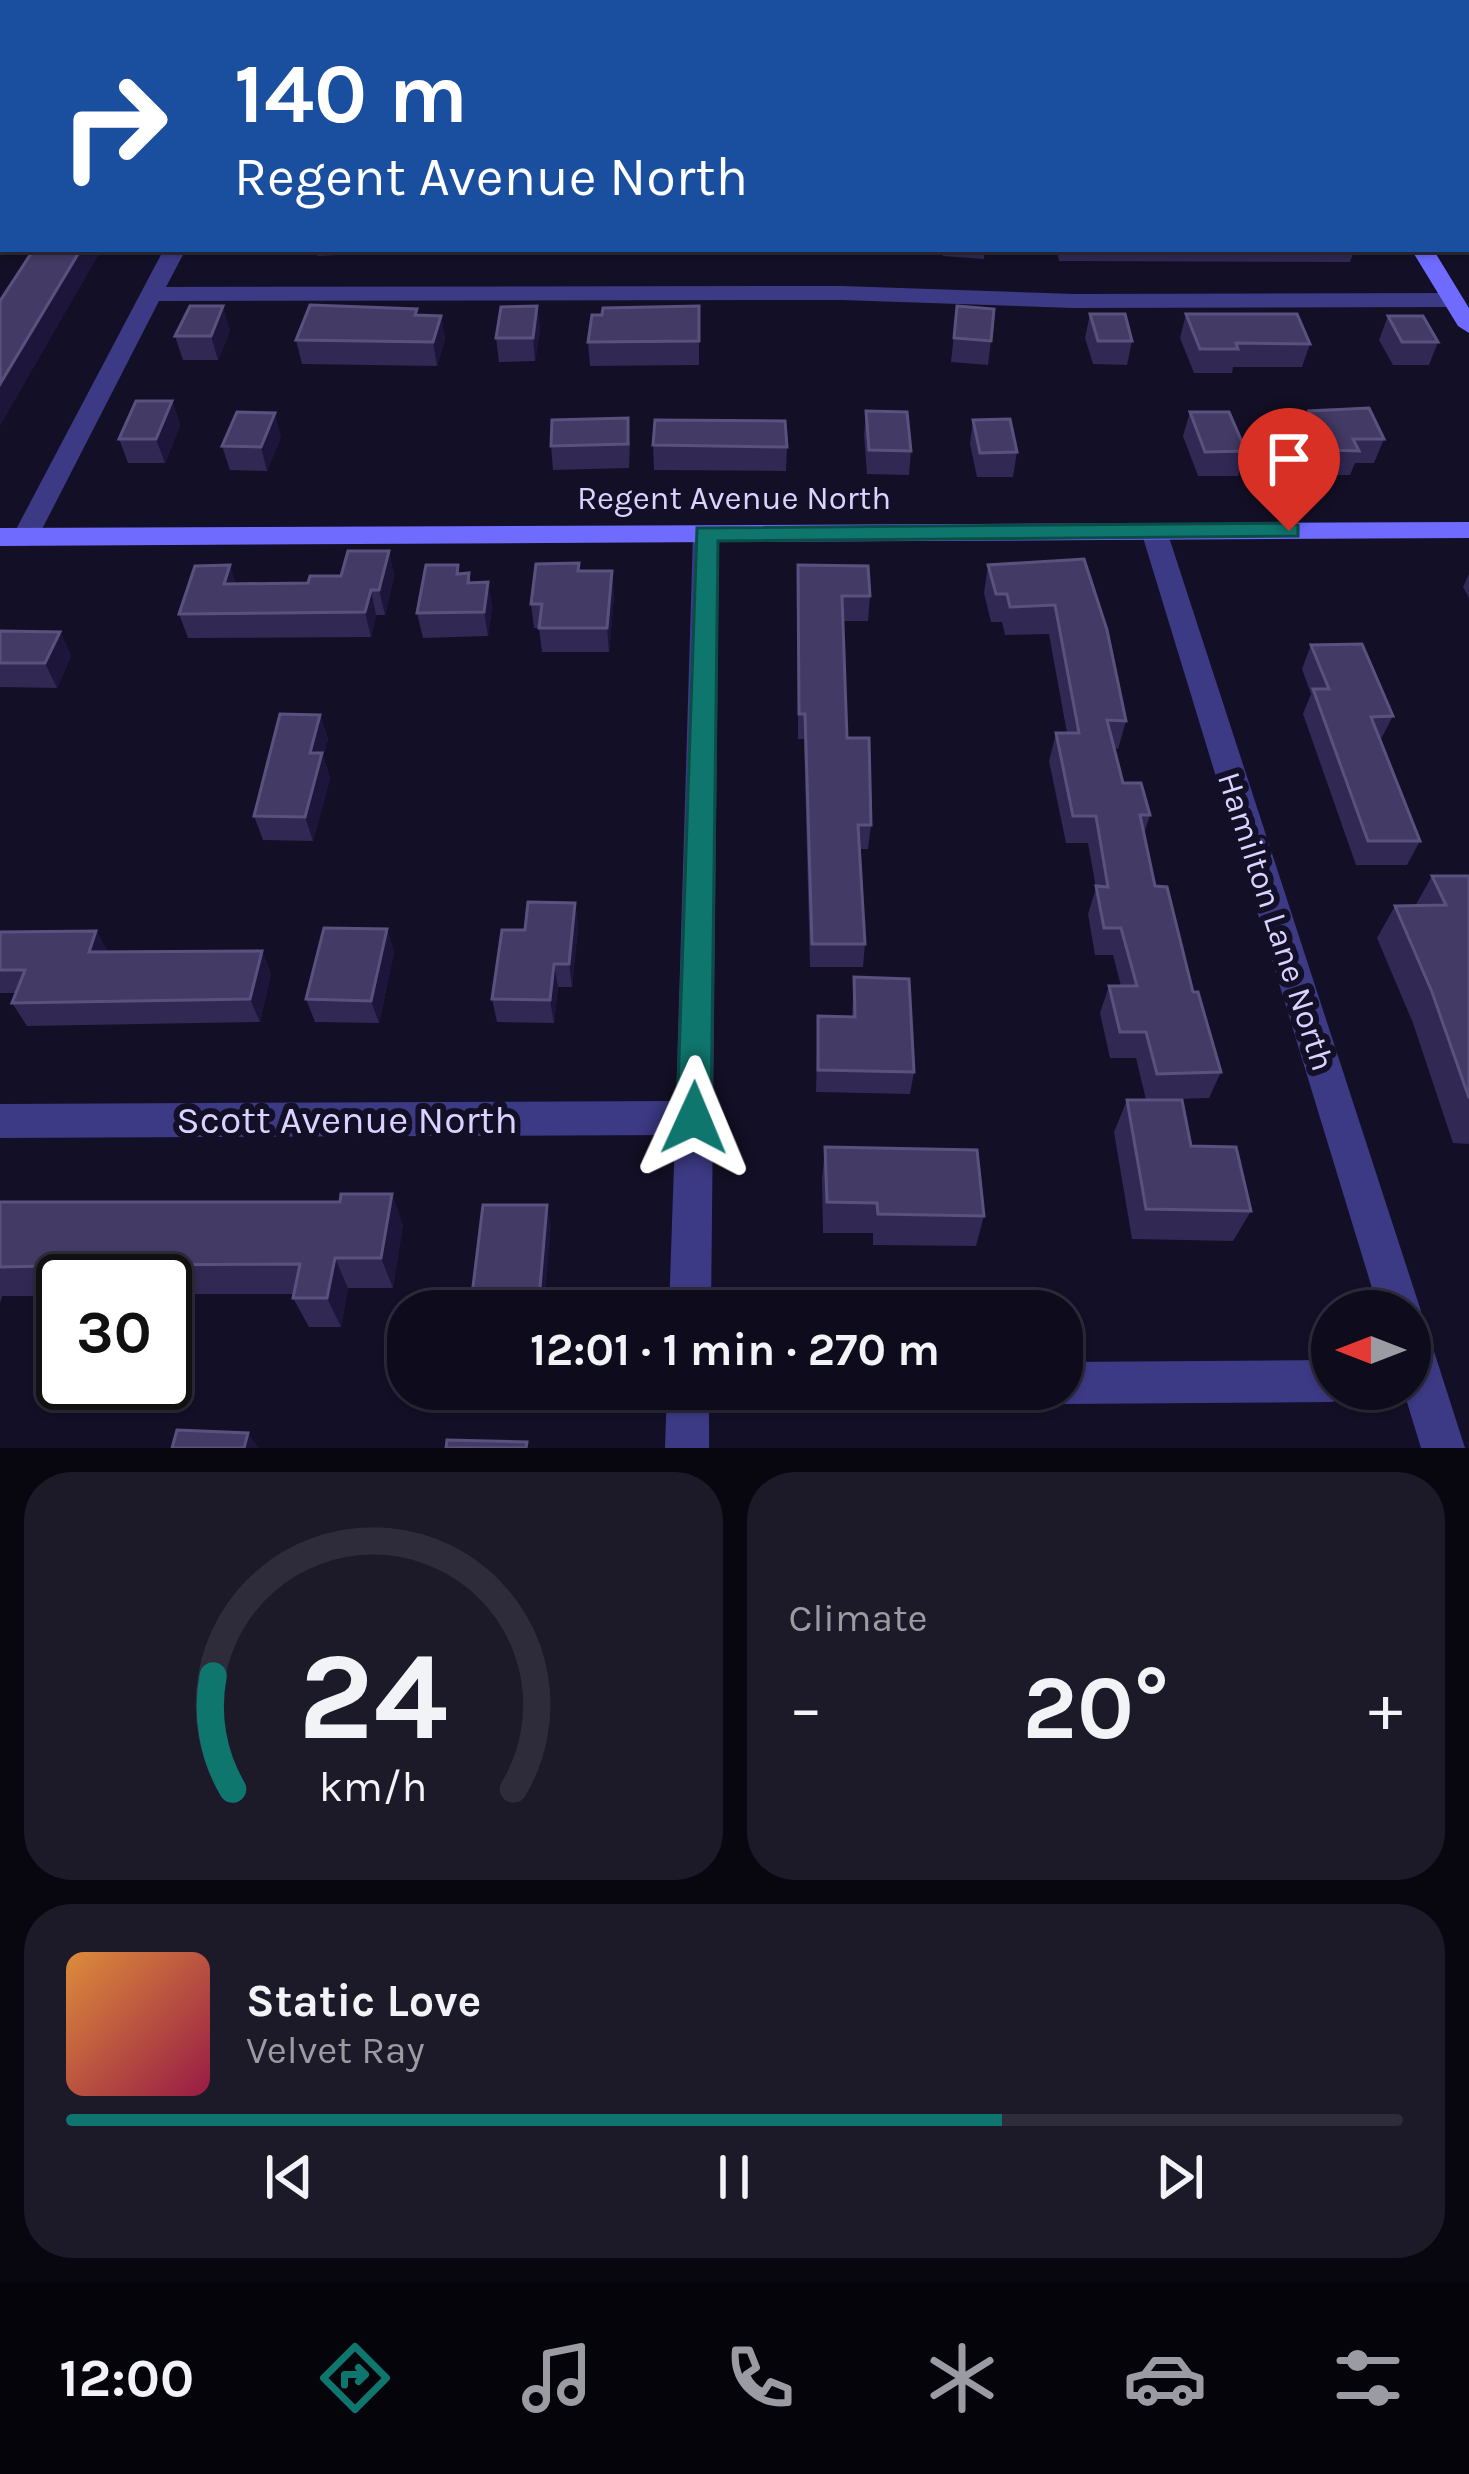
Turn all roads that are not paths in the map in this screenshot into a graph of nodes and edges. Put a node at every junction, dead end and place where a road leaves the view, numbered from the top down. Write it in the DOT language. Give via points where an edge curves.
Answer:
graph roads {
  1 [pos="175,252"];
  2 [pos="1424,252"];
  3 [pos="154,294"];
  4 [pos="1454,301"];
  5 [pos="1469,326"];
  6 [pos="1469,530"];
  7 [pos="1154,532"];
  8 [pos="706,533"];
  9 [pos="12,537"];
  10 [pos="694,1118"];
  11 [pos="0,1121"];
  12 [pos="690,1290"];
  13 [pos="1393,1290"];
  14 [pos="1311,1381"];
  15 [pos="1083,1383"];
  16 [pos="688,1410"];
  17 [pos="1429,1410"];
  18 [pos="687,1448"];
  19 [pos="1443,1448"];
  1 -- 3 [label="street"];
  2 -- 4 [label="street"];
  3 -- 4 [label="street"];
  3 -- 9 [label="street"];
  4 -- 5 [label="street"];
  6 -- 7 [label="street, Regent Avenue North"];
  7 -- 8 [label="street, Regent Avenue North"];
  7 -- 13 [label="street, Hamilton Lane North"];
  8 -- 9 [label="street, Regent Avenue North"];
  8 -- 10 [label="street"];
  10 -- 11 [label="street, Scott Avenue North"];
  10 -- 12 [label="street"];
  14 -- 15 [label="street"];
  16 -- 18 [label="street"];
  17 -- 19 [label="street"];
}
